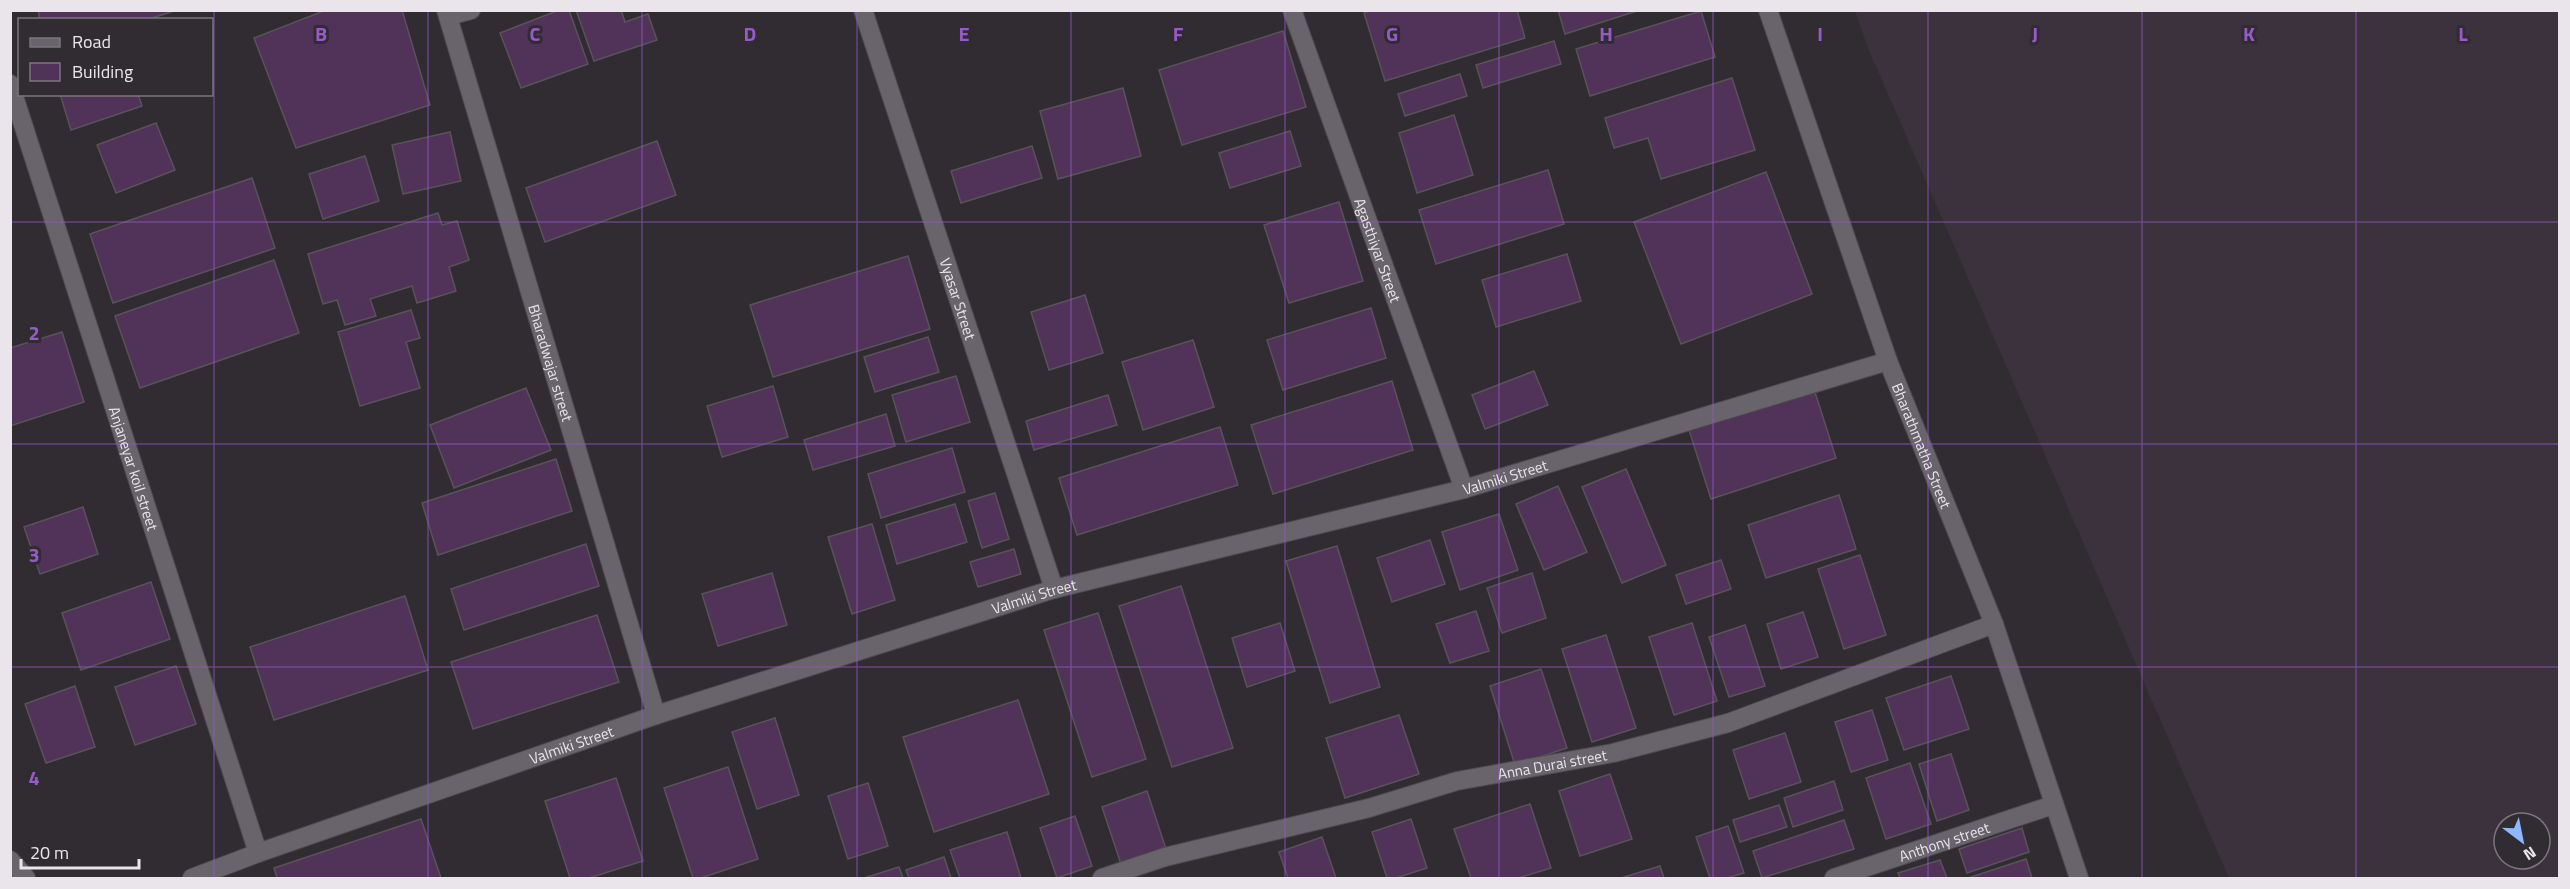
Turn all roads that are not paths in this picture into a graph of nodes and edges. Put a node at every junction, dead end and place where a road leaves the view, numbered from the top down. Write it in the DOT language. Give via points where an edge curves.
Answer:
graph roads {
  1 [pos="471,10"];
  2 [pos="863,10"];
  3 [pos="1292,10"];
  4 [pos="1768,10"];
  5 [pos="447,13"];
  6 [pos="10,84"];
  7 [pos="1888,361"];
  8 [pos="1464,489"];
  9 [pos="1054,589"];
  10 [pos="1994,624"];
  11 [pos="656,716"];
  12 [pos="2053,805"];
  13 [pos="258,853"];
  14 [pos="10,860"];
  15 [pos="26,879"];
  16 [pos="192,879"];
  17 [pos="1102,879"];
  18 [pos="1834,879"];
  19 [pos="2079,879"];
  1 -- 5 [label="street"];
  2 -- 9 [label="street, Vyasar Street"];
  3 -- 8 [label="street, Agasthiyar Street"];
  4 -- 7 [label="street, Bharathmatha Street"];
  5 -- 11 [label="street, Bharadwajar street"];
  6 -- 13 [label="street, Anjaneyar koil street"];
  7 -- 8 [label="street, Valmiki Street"];
  7 -- 10 [label="street, Bharathmatha Street"];
  8 -- 9 [label="street, Valmiki Street"];
  9 -- 11 [label="street, Valmiki Street"];
  10 -- 12 [label="street, Bharathmatha Street"];
  10 -- 17 [label="street, Anna Durai street" via="1728,723 1613,753 1457,781 1369,808 1165,857"];
  11 -- 13 [label="street, Valmiki Street"];
  12 -- 18 [label="street, Anthony street"];
  12 -- 19 [label="street, Bharathmatha Street"];
  13 -- 16 [label="street, Valmiki Street"];
  14 -- 15 [label="street"];
}
